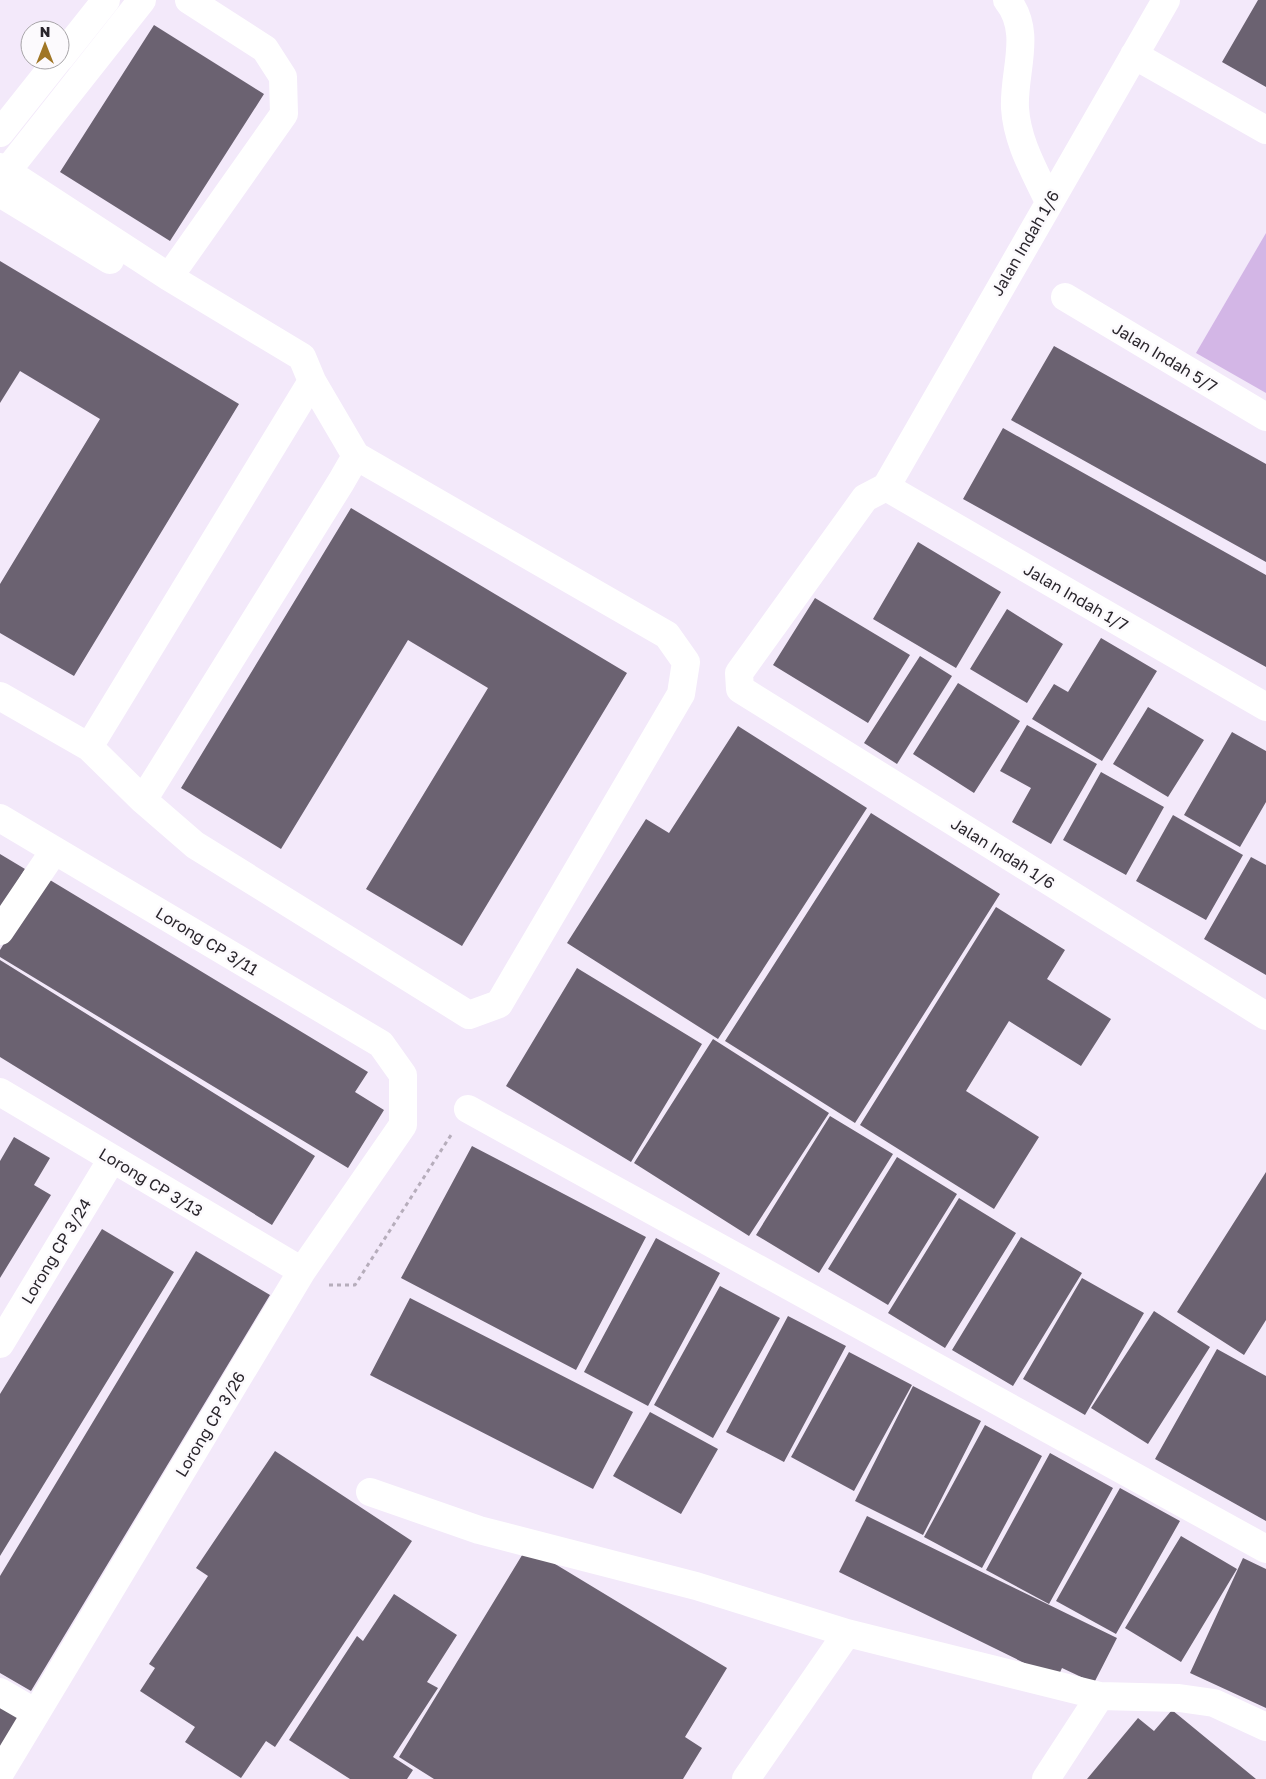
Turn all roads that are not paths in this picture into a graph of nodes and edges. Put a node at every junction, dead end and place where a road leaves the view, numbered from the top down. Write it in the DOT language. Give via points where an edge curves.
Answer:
graph roads {
  1 [pos="106,0"];
  2 [pos="142,0"];
  3 [pos="189,0"];
  4 [pos="1166,0"];
  5 [pos="1018,3"];
  6 [pos="70,45"];
  7 [pos="1134,55"];
  8 [pos="50,70"];
  9 [pos="1266,130"];
  10 [pos="0,133"];
  11 [pos="2,177"];
  12 [pos="1049,202"];
  13 [pos="169,277"];
  14 [pos="1065,297"];
  15 [pos="307,389"];
  16 [pos="1266,417"];
  17 [pos="356,456"];
  18 [pos="886,487"];
  19 [pos="0,696"];
  20 [pos="1266,707"];
  21 [pos="89,747"];
  22 [pos="142,800"];
  23 [pos="0,818"];
  24 [pos="54,851"];
  25 [pos="0,932"];
  26 [pos="1266,1016"];
  27 [pos="404,1075"];
  28 [pos="0,1092"];
  29 [pos="468,1109"];
  30 [pos="112,1159"];
  31 [pos="302,1271"];
  32 [pos="0,1344"];
  33 [pos="370,1492"];
  34 [pos="1266,1549"];
  35 [pos="847,1633"];
  36 [pos="0,1692"];
  37 [pos="1100,1696"];
  38 [pos="36,1713"];
  39 [pos="1266,1727"];
  40 [pos="0,1773"];
  41 [pos="746,1779"];
  42 [pos="1046,1779"];
  1 -- 6 [label="street"];
  2 -- 11 [label="street"];
  3 -- 13 [label="street" via="265,49 283,77 284,114"];
  4 -- 7 [label="street, Jalan Indah 1/6"];
  5 -- 12 [label="street" via="1022,42 1015,108 1023,147"];
  7 -- 9 [label="street"];
  7 -- 12 [label="street, Jalan Indah 1/6"];
  8 -- 10 [label="street"];
  11 -- 13 [label="street"];
  11 -- 15 [label="street" via="290,370"];
  12 -- 18 [label="street, Jalan Indah 1/6"];
  13 -- 15 [label="street" via="302,357"];
  14 -- 16 [label="street, Jalan Indah 5/7"];
  15 -- 17 [label="street"];
  15 -- 21 [label="street"];
  17 -- 22 [label="street"];
  17 -- 22 [label="street" via="666,635 686,662 681,694 499,1004 469,1015 195,845"];
  18 -- 20 [label="street, Jalan Indah 1/7"];
  18 -- 26 [label="street, Jalan Indah 1/6" via="865,498 739,673 740,689"];
  19 -- 21 [label="street"];
  21 -- 22 [label="street"];
  23 -- 24 [label="street, Lorong CP 3/11"];
  24 -- 25 [label="street"];
  24 -- 27 [label="street, Lorong CP 3/11" via="381,1044"];
  27 -- 31 [label="street, Lorong CP 3/26" via="404,1125"];
  28 -- 30 [label="street, Lorong CP 3/13"];
  29 -- 34 [label="street"];
  30 -- 31 [label="street, Lorong CP 3/13"];
  30 -- 32 [label="street, Lorong CP 3/24"];
  31 -- 38 [label="street, Lorong CP 3/26"];
  33 -- 35 [label="street" via="479,1530 696,1586"];
  35 -- 37 [label="street"];
  35 -- 41 [label="street"];
  36 -- 38 [label="street"];
  37 -- 39 [label="street" via="1179,1698 1214,1703"];
  37 -- 42 [label="street"];
  38 -- 40 [label="street, Lorong CP 3/26"];
}
